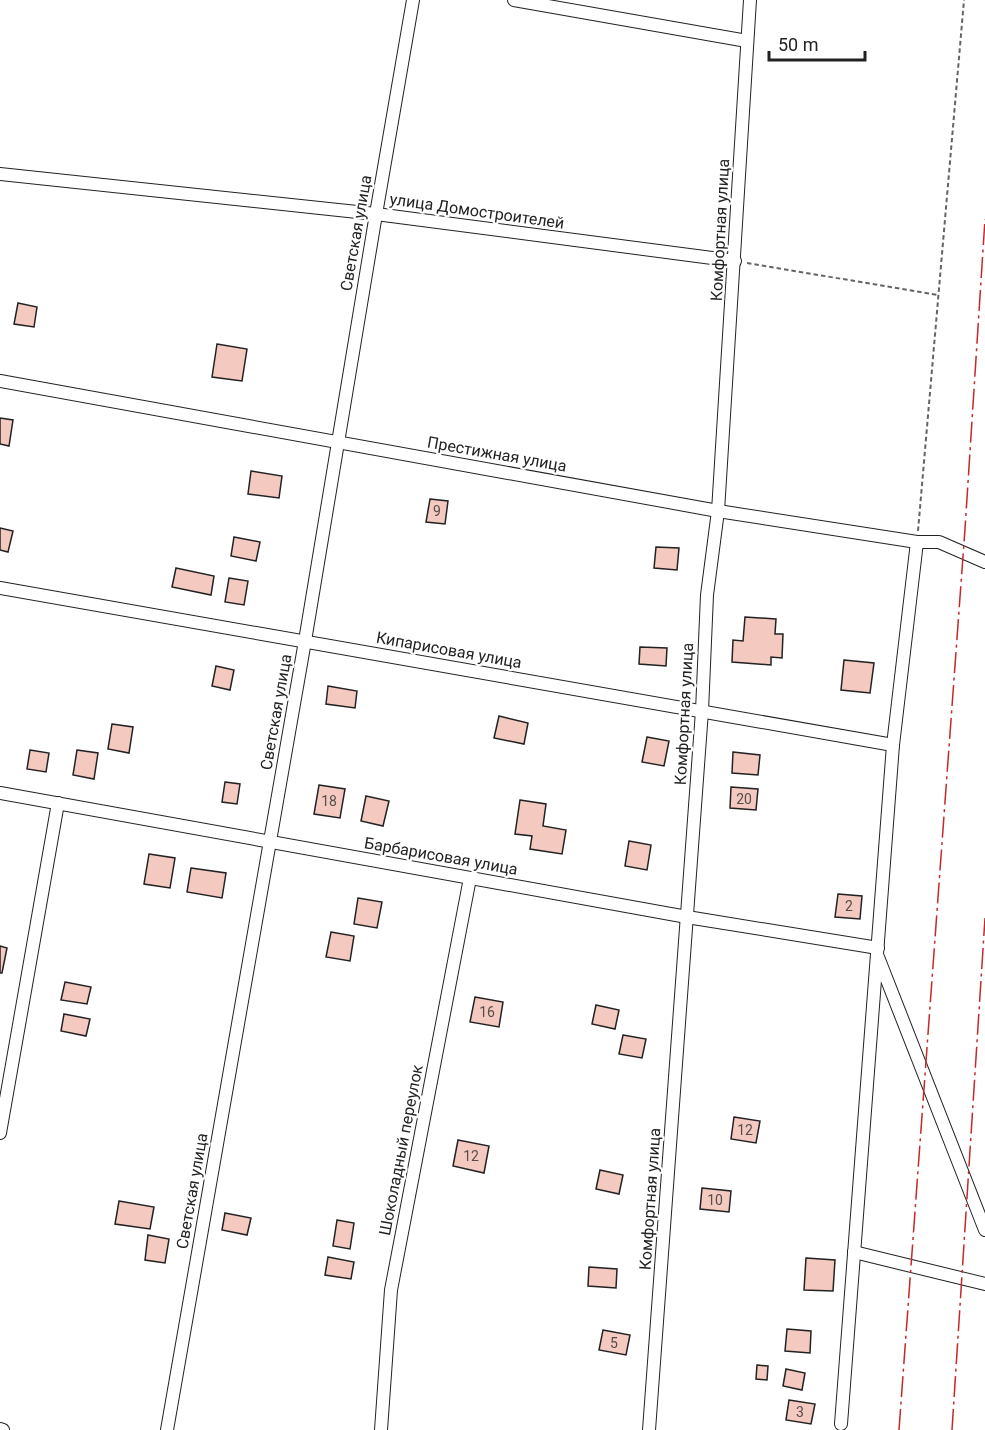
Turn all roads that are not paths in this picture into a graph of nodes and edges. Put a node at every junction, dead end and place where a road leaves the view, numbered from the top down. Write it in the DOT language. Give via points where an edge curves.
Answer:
graph roads {
  1 [pos="413,0"];
  2 [pos="514,0"];
  3 [pos="750,0"];
  4 [pos="747,41"];
  5 [pos="0,174"];
  6 [pos="376,214"];
  7 [pos="735,261"];
  8 [pos="0,381"];
  9 [pos="338,442"];
  10 [pos="718,511"];
  11 [pos="917,542"];
  12 [pos="985,562"];
  13 [pos="0,588"];
  14 [pos="305,641"];
  15 [pos="702,711"];
  16 [pos="893,745"];
  17 [pos="0,793"];
  18 [pos="58,803"];
  19 [pos="269,842"];
  20 [pos="470,878"];
  21 [pos="687,917"];
  22 [pos="877,952"];
  23 [pos="0,1133"];
  24 [pos="985,1230"];
  25 [pos="854,1252"];
  26 [pos="985,1284"];
  27 [pos="841,1424"];
  28 [pos="167,1430"];
  29 [pos="381,1430"];
  30 [pos="649,1430"];
  1 -- 6 [label="street, Светская улица"];
  2 -- 4 [label="street"];
  3 -- 4 [label="street, Комфортная улица"];
  4 -- 7 [label="street, Комфортная улица"];
  5 -- 6 [label="street, улица Домостроителей"];
  6 -- 7 [label="street, улица Домостроителей"];
  6 -- 9 [label="street, Светская улица"];
  7 -- 10 [label="street, Комфортная улица"];
  8 -- 9 [label="street, Престижная улица"];
  9 -- 10 [label="street, Престижная улица"];
  9 -- 14 [label="street, Светская улица"];
  10 -- 11 [label="street, Престижная улица"];
  10 -- 15 [label="street, Комфортная улица" via="707,595"];
  11 -- 12 [label="street, Престижная улица" via="939,542"];
  11 -- 16 [label="street"];
  13 -- 14 [label="street, Кипарисовая улица"];
  14 -- 15 [label="street, Кипарисовая улица"];
  14 -- 19 [label="street, Светская улица"];
  15 -- 16 [label="street, Кипарисовая улица"];
  15 -- 21 [label="street, Комфортная улица"];
  16 -- 22 [label="street"];
  17 -- 18 [label="street, Барбарисовая улица"];
  18 -- 19 [label="street, Барбарисовая улица"];
  18 -- 23 [label="street"];
  19 -- 20 [label="street, Барбарисовая улица"];
  19 -- 28 [label="street, Светская улица"];
  20 -- 21 [label="street, Барбарисовая улица"];
  20 -- 29 [label="street, Шоколадный переулок" via="391,1290"];
  21 -- 22 [label="street, Барбарисовая улица"];
  21 -- 30 [label="street, Комфортная улица"];
  22 -- 24 [label="street"];
  22 -- 25 [label="street"];
  25 -- 26 [label="street"];
  25 -- 27 [label="street"];
}
